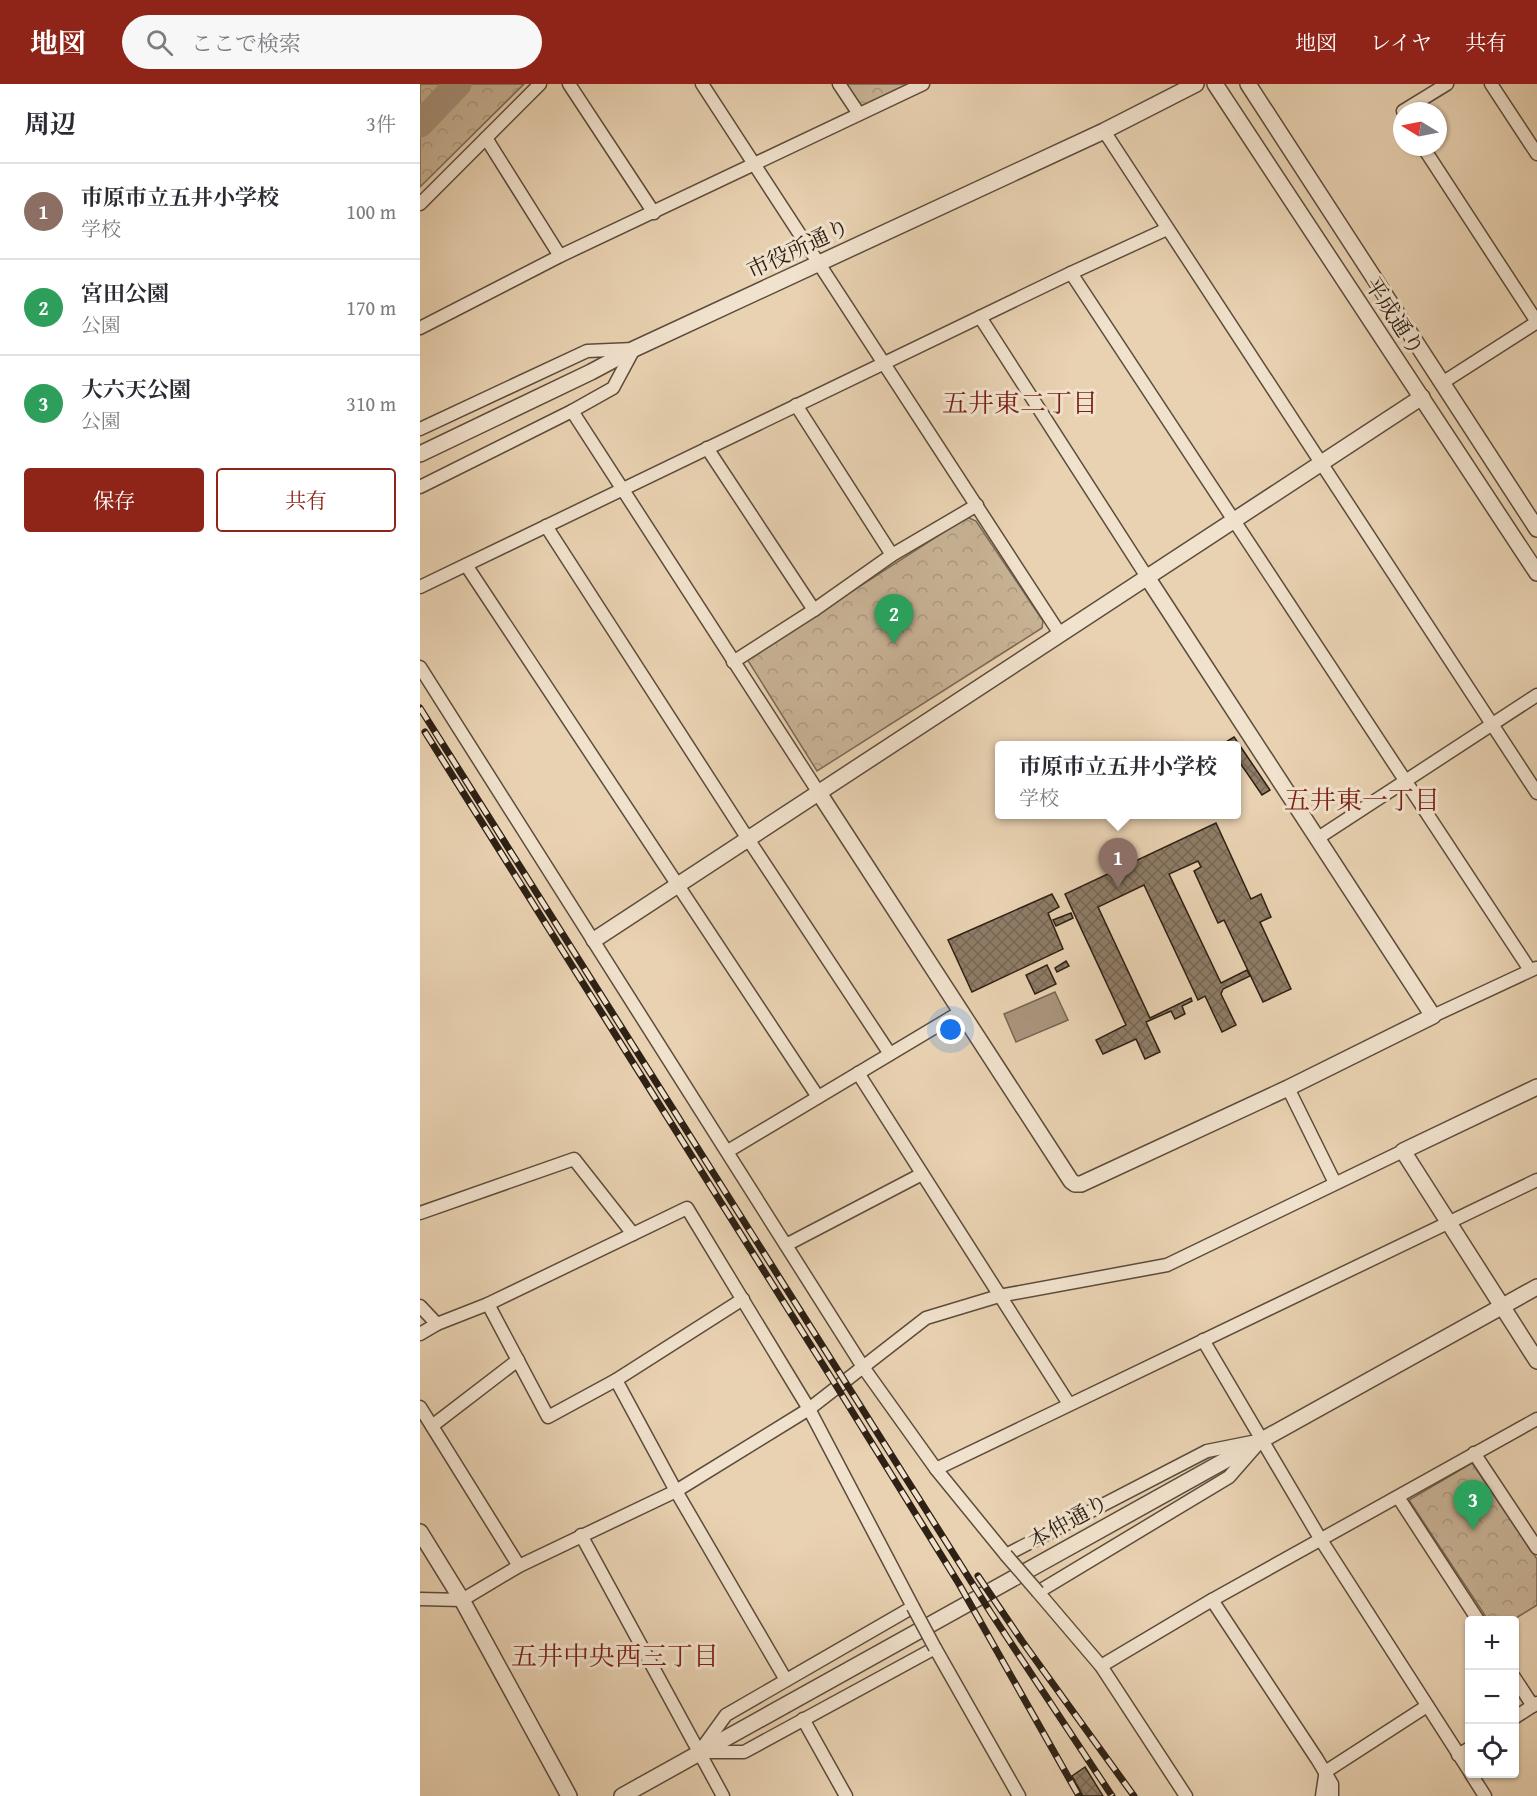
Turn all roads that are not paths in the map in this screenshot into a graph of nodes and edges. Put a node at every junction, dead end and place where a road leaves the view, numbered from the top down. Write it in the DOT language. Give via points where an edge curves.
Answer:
graph roads {
  1 [pos="540,84"];
  2 [pos="569,84"];
  3 [pos="702,84"];
  4 [pos="839,84"];
  5 [pos="922,84"];
  6 [pos="1196,84"];
  7 [pos="1215,84"];
  8 [pos="1248,84"];
  9 [pos="1447,84"];
  10 [pos="1491,84"];
  11 [pos="1418,102"];
  12 [pos="859,114"];
  13 [pos="1104,131"];
  14 [pos="486,138"];
  15 [pos="1537,154"];
  16 [pos="1429,156"];
  17 [pos="755,164"];
  18 [pos="420,204"];
  19 [pos="654,213"];
  20 [pos="1167,229"];
  21 [pos="560,256"];
  22 [pos="819,264"];
  23 [pos="1071,273"];
  24 [pos="980,316"];
  25 [pos="1537,322"];
  26 [pos="420,328"];
  27 [pos="634,349"];
  28 [pos="884,363"];
  29 [pos="1442,383"];
  30 [pos="1422,397"];
  31 [pos="796,405"];
  32 [pos="572,411"];
  33 [pos="420,429"];
  34 [pos="707,448"];
  35 [pos="420,454"];
  36 [pos="1321,464"];
  37 [pos="420,487"];
  38 [pos="622,489"];
  39 [pos="977,505"];
  40 [pos="1235,521"];
  41 [pos="546,526"];
  42 [pos="1537,529"];
  43 [pos="892,555"];
  44 [pos="466,565"];
  45 [pos="1537,573"];
  46 [pos="1147,577"];
  47 [pos="420,587"];
  48 [pos="814,610"];
  49 [pos="1060,634"];
  50 [pos="733,662"];
  51 [pos="420,668"];
  52 [pos="1537,695"];
  53 [pos="1492,724"];
  54 [pos="1404,781"];
  55 [pos="819,793"];
  56 [pos="1537,793"];
  57 [pos="1318,838"];
  58 [pos="748,839"];
  59 [pos="676,886"];
  60 [pos="594,940"];
  61 [pos="1534,969"];
  62 [pos="962,1011"];
  63 [pos="1434,1016"];
  64 [pos="890,1054"];
  65 [pos="858,1073"];
  66 [pos="1537,1087"];
  67 [pos="1288,1088"];
  68 [pos="818,1097"];
  69 [pos="728,1151"];
  70 [pos="1402,1151"];
  71 [pos="922,1174"];
  72 [pos="1537,1180"];
  73 [pos="1335,1183"];
  74 [pos="420,1213"];
  75 [pos="1447,1222"];
  76 [pos="633,1234"];
  77 [pos="786,1245"];
  78 [pos="1537,1287"];
  79 [pos="999,1296"];
  80 [pos="743,1299"];
  81 [pos="488,1304"];
  82 [pos="420,1306"];
  83 [pos="1502,1306"];
  84 [pos="437,1324"];
  85 [pos="420,1334"];
  86 [pos="1203,1340"];
  87 [pos="518,1360"];
  88 [pos="1537,1361"];
  89 [pos="863,1367"];
  90 [pos="616,1380"];
  91 [pos="1069,1404"];
  92 [pos="420,1407"];
  93 [pos="808,1409"];
  94 [pos="1537,1419"];
  95 [pos="432,1426"];
  96 [pos="1261,1440"];
  97 [pos="1474,1453"];
  98 [pos="936,1469"];
  99 [pos="676,1491"];
  100 [pos="1398,1497"];
  101 [pos="420,1532"];
  102 [pos="581,1535"];
  103 [pos="1321,1540"];
  104 [pos="1537,1548"];
  105 [pos="1006,1555"];
  106 [pos="519,1566"];
  107 [pos="1038,1592"];
  108 [pos="420,1599"];
  109 [pos="462,1600"];
  110 [pos="1212,1600"];
  111 [pos="913,1606"];
  112 [pos="1475,1616"];
  113 [pos="935,1648"];
  114 [pos="1101,1666"];
  115 [pos="786,1680"];
  116 [pos="1519,1683"];
  117 [pos="1535,1705"];
  118 [pos="1427,1706"];
  119 [pos="1519,1715"];
  120 [pos="803,1719"];
  121 [pos="1465,1751"];
  122 [pos="699,1752"];
  123 [pos="1458,1755"];
  124 [pos="1465,1766"];
  125 [pos="1325,1772"];
  126 [pos="1473,1778"];
  127 [pos="569,1796"];
  128 [pos="622,1796"];
  129 [pos="723,1796"];
  130 [pos="846,1796"];
  131 [pos="1019,1796"];
  132 [pos="1186,1796"];
  133 [pos="1322,1796"];
  134 [pos="1332,1796"];
  135 [pos="1485,1796"];
  1 -- 14 [label="street"];
  2 -- 19 [label="street"];
  3 -- 17 [label="street"];
  4 -- 12 [label="street"];
  5 -- 12 [label="street"];
  6 -- 13 [label="street, 市役所通り"];
  7 -- 30 [label="street, 平成通り"];
  8 -- 29 [label="street, 平成通り"];
  9 -- 11 [label="street"];
  10 -- 15 [label="street"];
  12 -- 17 [label="street"];
  13 -- 20 [label="street"];
  13 -- 22 [label="street, 市役所通り"];
  14 -- 18 [label="street"];
  14 -- 21 [label="street"];
  16 -- 25 [label="street"];
  17 -- 19 [label="street"];
  17 -- 22 [label="street"];
  19 -- 21 [label="street"];
  20 -- 23 [label="street"];
  20 -- 36 [label="street"];
  21 -- 26 [label="street"];
  22 -- 27 [label="street, 市役所通り"];
  22 -- 28 [label="street"];
  23 -- 24 [label="street"];
  23 -- 40 [label="street"];
  24 -- 28 [label="street"];
  24 -- 46 [label="street"];
  25 -- 29 [label="street"];
  27 -- 32 [label="street" via="613,388"];
  27 -- 33 [label="street" via="587,351"];
  27 -- 35 [label="street, 市役所通り"];
  28 -- 31 [label="street"];
  28 -- 39 [label="street"];
  29 -- 42 [label="street, 平成通り"];
  30 -- 36 [label="street"];
  30 -- 45 [label="street, 平成通り"];
  31 -- 34 [label="street"];
  31 -- 43 [label="street"];
  32 -- 37 [label="street"];
  32 -- 38 [label="street"];
  34 -- 38 [label="street"];
  34 -- 48 [label="street"];
  36 -- 40 [label="street"];
  36 -- 53 [label="street"];
  38 -- 41 [label="street"];
  38 -- 50 [label="street"];
  39 -- 43 [label="street"];
  39 -- 49 [label="street"];
  40 -- 46 [label="street"];
  40 -- 54 [label="street"];
  41 -- 44 [label="street"];
  41 -- 58 [label="street"];
  43 -- 48 [label="street"];
  44 -- 47 [label="street"];
  44 -- 59 [label="street"];
  46 -- 49 [label="street"];
  46 -- 57 [label="street"];
  48 -- 50 [label="street"];
  49 -- 55 [label="street"];
  50 -- 55 [label="street"];
  51 -- 60 [label="street"];
  52 -- 53 [label="street"];
  53 -- 54 [label="street"];
  53 -- 56 [label="street"];
  54 -- 57 [label="street"];
  54 -- 61 [label="street"];
  55 -- 58 [label="street"];
  55 -- 62 [label="street"];
  57 -- 63 [label="street"];
  58 -- 59 [label="street"];
  58 -- 64 [label="street"];
  59 -- 60 [label="street"];
  59 -- 68 [label="street"];
  60 -- 69 [label="street"];
  61 -- 63 [label="street"];
  62 -- 64 [label="street"];
  62 -- 67 [label="street" via="1075,1184"];
  63 -- 67 [label="street"];
  64 -- 65 [label="street"];
  65 -- 68 [label="street"];
  65 -- 71 [label="street"];
  66 -- 70 [label="street"];
  67 -- 73 [label="street"];
  68 -- 69 [label="street"];
  69 -- 77 [label="street"];
  70 -- 73 [label="street"];
  70 -- 75 [label="street"];
  71 -- 77 [label="street"];
  71 -- 79 [label="street"];
  72 -- 75 [label="street"];
  73 -- 79 [label="street" via="1167,1265"];
  74 -- 76 [label="street" via="574,1159"];
  75 -- 83 [label="street"];
  75 -- 86 [label="street"];
  76 -- 80 [label="street" via="687,1208"];
  76 -- 81 [label="street"];
  77 -- 89 [label="street"];
  78 -- 83 [label="street, 本仲通り"];
  79 -- 89 [label="street" via="926,1318"];
  79 -- 91 [label="street"];
  80 -- 90 [label="street"];
  80 -- 93 [label="street"];
  81 -- 84 [label="street"];
  81 -- 87 [label="street"];
  82 -- 84 [label="street"];
  83 -- 88 [label="street"];
  83 -- 96 [label="street, 本仲通り"];
  84 -- 85 [label="street"];
  86 -- 91 [label="street"];
  86 -- 96 [label="street"];
  87 -- 90 [label="street" via="548,1417"];
  87 -- 95 [label="street"];
  89 -- 93 [label="street"];
  89 -- 98 [label="street"];
  90 -- 99 [label="street"];
  91 -- 98 [label="street"];
  92 -- 95 [label="street"];
  93 -- 99 [label="street"];
  93 -- 111 [label="street"];
  94 -- 97 [label="street"];
  95 -- 106 [label="street"];
  96 -- 103 [label="street"];
  96 -- 105 [label="street" via="1207,1451"];
  96 -- 107 [label="street" via="1229,1477"];
  96 -- 122 [label="street, 本仲通り"];
  97 -- 100 [label="street"];
  97 -- 104 [label="street"];
  98 -- 105 [label="street"];
  99 -- 102 [label="street"];
  99 -- 115 [label="street"];
  100 -- 103 [label="street"];
  100 -- 112 [label="street"];
  101 -- 109 [label="street"];
  102 -- 106 [label="street"];
  102 -- 122 [label="street"];
  103 -- 110 [label="street"];
  103 -- 118 [label="street"];
  105 -- 107 [label="street, bridge"];
  106 -- 109 [label="street"];
  107 -- 114 [label="street"];
  108 -- 109 [label="street"];
  109 -- 127 [label="street"];
  110 -- 114 [label="street"];
  110 -- 125 [label="street"];
  111 -- 113 [label="street, bridge"];
  111 -- 115 [label="street"];
  113 -- 120 [label="street"];
  113 -- 131 [label="street"];
  114 -- 132 [label="street"];
  115 -- 122 [label="street" via="726,1715"];
  116 -- 117 [label="street"];
  117 -- 119 [label="street"];
  118 -- 123 [label="street"];
  118 -- 125 [label="street"];
  120 -- 122 [label="street" via="744,1752"];
  120 -- 130 [label="street"];
  121 -- 123 [label="street"];
  122 -- 128 [label="street, 本仲通り"];
  122 -- 129 [label="street"];
  123 -- 124 [label="street"];
  125 -- 133 [label="street"];
  125 -- 134 [label="street" via="1332,1784"];
  126 -- 135 [label="street"];
}
